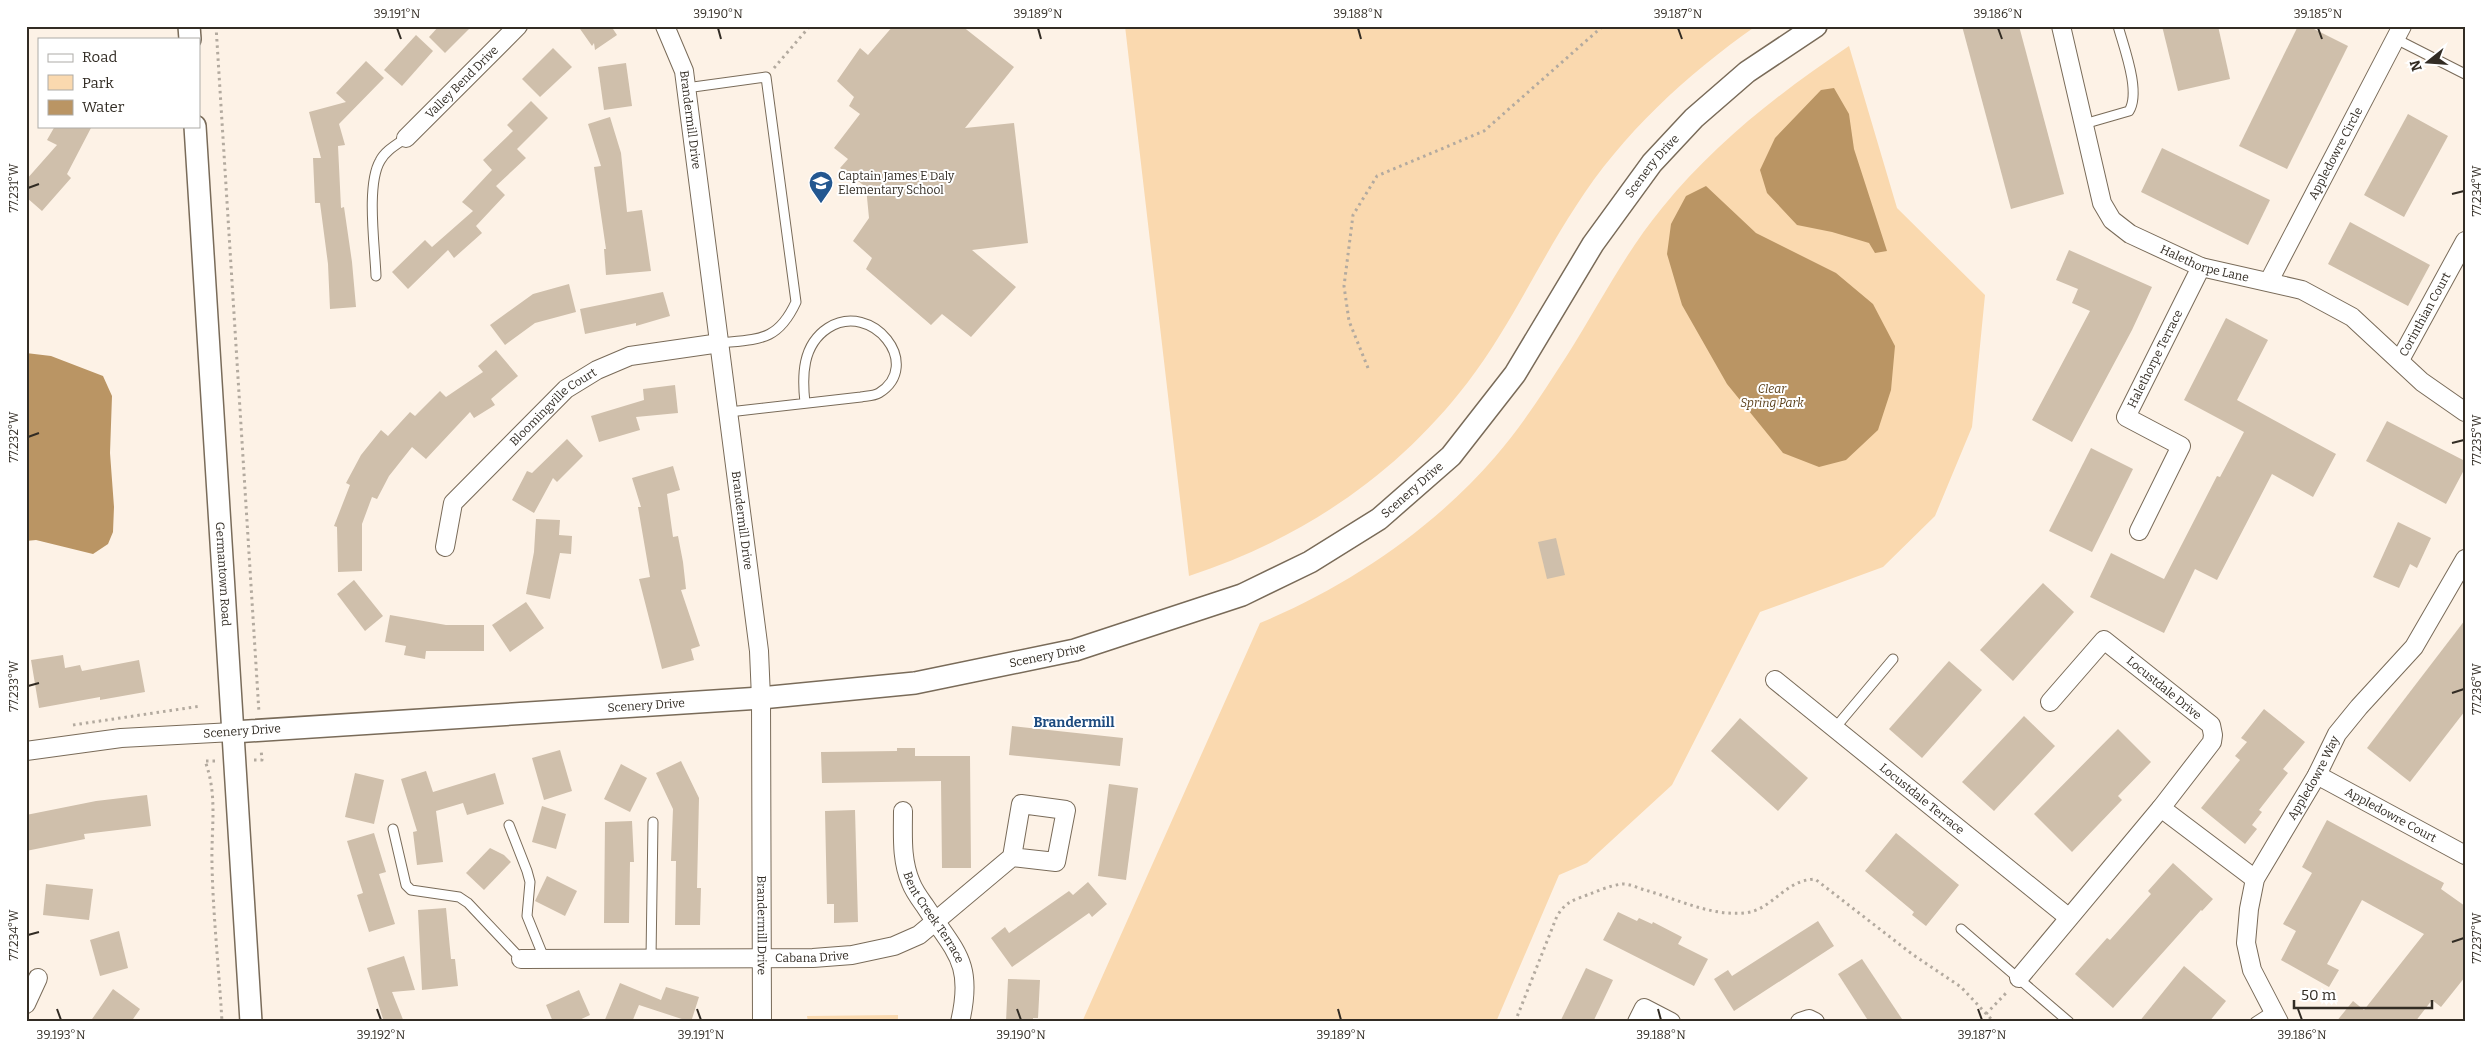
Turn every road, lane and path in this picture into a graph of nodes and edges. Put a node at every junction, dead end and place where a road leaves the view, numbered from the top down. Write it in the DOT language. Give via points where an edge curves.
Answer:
graph roads {
  1 [pos="216,26"];
  2 [pos="518,26"];
  3 [pos="664,26"];
  4 [pos="810,26"];
  5 [pos="1604,26"];
  6 [pos="1816,26"];
  7 [pos="2061,26"];
  8 [pos="2118,26"];
  9 [pos="2399,33"];
  10 [pos="2465,74"];
  11 [pos="766,77"];
  12 [pos="686,88"];
  13 [pos="2084,124"];
  14 [pos="195,128"];
  15 [pos="406,138"];
  16 [pos="2465,241"];
  17 [pos="2201,267"];
  18 [pos="376,276"];
  19 [pos="2269,281"];
  20 [pos="720,343"];
  21 [pos="2400,360"];
  22 [pos="1368,368"];
  23 [pos="805,403"];
  24 [pos="729,412"];
  25 [pos="2465,412"];
  26 [pos="2139,531"];
  27 [pos="445,548"];
  28 [pos="2463,567"];
  29 [pos="1893,659"];
  30 [pos="1775,680"];
  31 [pos="258,697"];
  32 [pos="761,698"];
  33 [pos="2050,702"];
  34 [pos="201,706"];
  35 [pos="65,726"];
  36 [pos="1835,728"];
  37 [pos="233,732"];
  38 [pos="26,751"];
  39 [pos="206,761"];
  40 [pos="2317,775"];
  41 [pos="2161,808"];
  42 [pos="903,811"];
  43 [pos="653,822"];
  44 [pos="509,825"];
  45 [pos="394,829"];
  46 [pos="2465,855"];
  47 [pos="1012,857"];
  48 [pos="2255,879"];
  49 [pos="2068,918"];
  50 [pos="934,920"];
  51 [pos="1961,929"];
  52 [pos="544,958"];
  53 [pos="651,958"];
  54 [pos="762,958"];
  55 [pos="521,959"];
  56 [pos="38,978"];
  57 [pos="2020,978"];
  58 [pos="26,1004"];
  59 [pos="1986,1014"];
  60 [pos="2276,1016"];
  61 [pos="222,1022"];
  62 [pos="251,1022"];
  63 [pos="762,1022"];
  64 [pos="960,1022"];
  65 [pos="1515,1022"];
  66 [pos="1637,1022"];
  67 [pos="1671,1022"];
  68 [pos="1800,1022"];
  69 [pos="1815,1022"];
  70 [pos="1994,1022"];
  71 [pos="2069,1022"];
  72 [pos="2255,1022"];
  1 -- 31 [label="path"];
  2 -- 15 [label="street, Valley Bend Drive"];
  3 -- 12 [label="street, Brandermill Drive" via="684,72"];
  4 -- 11 [label="path"];
  5 -- 22 [label="path" via="1484,131 1377,176 1353,215 1344,286 1349,322"];
  6 -- 32 [label="street, Scenery Drive" via="1746,72 1694,118 1652,163 1593,244 1515,374 1452,456 1379,519 1310,562 1242,595 1074,650 915,683"];
  7 -- 13 [label="street, Halethorpe Lane"];
  8 -- 13 [label="lane" via="2134,92 2133,105 2129,111"];
  9 -- 10 [label="lane"];
  9 -- 19 [label="street, Appledowre Circle"];
  11 -- 12 [label="lane"];
  11 -- 20 [label="lane" via="796,302 787,321 767,336"];
  12 -- 20 [label="street, Brandermill Drive"];
  13 -- 17 [label="street, Halethorpe Lane" via="2102,203 2112,220 2130,234"];
  14 -- 37 [label="street, Germantown Road"];
  15 -- 18 [label="lane" via="379,162 372,187"];
  16 -- 21 [label="street, Corinthian Court"];
  17 -- 19 [label="street, Halethorpe Lane"];
  17 -- 26 [label="street, Halethorpe Terrace" via="2126,417 2181,446"];
  19 -- 21 [label="street, Halethorpe Lane" via="2302,290 2352,317"];
  20 -- 24 [label="street, Brandermill Drive"];
  20 -- 27 [label="street, Bloomingville Court" via="630,356 597,370 566,389 453,503"];
  21 -- 25 [label="street, Halethorpe Lane" via="2422,382"];
  23 -- 23 [label="lane" via="878,394 893,380 897,362 890,343 874,328 855,319 837,322 817,335 805,359 802,382"];
  23 -- 24 [label="lane"];
  24 -- 32 [label="street, Brandermill Drive" via="759,651"];
  28 -- 40 [label="street, Appledowre Way" via="2414,647 2337,734"];
  29 -- 36 [label="lane"];
  30 -- 36 [label="street, Locustdale Terrace"];
  32 -- 37 [label="street, Scenery Drive"];
  32 -- 54 [label="street, Brandermill Drive"];
  33 -- 41 [label="street, Locustdale Drive" via="2104,640 2211,725 2212,742"];
  34 -- 35 [label="path"];
  36 -- 49 [label="street, Locustdale Terrace"];
  37 -- 38 [label="street, Scenery Drive" via="121,738"];
  37 -- 62 [label="street, Germantown Road"];
  39 -- 61 [label="path" via="211,776 215,820 212,863"];
  40 -- 46 [label="street, Appledowre Court"];
  40 -- 48 [label="street, Appledowre Way"];
  41 -- 48 [label="street"];
  41 -- 49 [label="street, Locustdale Drive"];
  42 -- 50 [label="street, Bent Creek Terrace" via="903,859 911,885"];
  43 -- 53 [label="lane"];
  44 -- 52 [label="lane" via="530,882 528,916"];
  45 -- 55 [label="lane" via="406,885 411,890 459,897"];
  47 -- 50 [label="street, Cabana Drive"];
  48 -- 60 [label="street, Appledowre Way" via="2246,942 2252,970"];
  49 -- 57 [label="street, Locustdale Drive"];
  50 -- 54 [label="street, Cabana Drive" via="919,935 894,946 852,955"];
  50 -- 64 [label="street, Bent Creek Terrace" via="949,938 965,970 965,1002"];
  51 -- 57 [label="lane"];
  52 -- 53 [label="street, Cabana Drive"];
  52 -- 55 [label="street, Cabana Drive"];
  53 -- 54 [label="street, Cabana Drive"];
  54 -- 63 [label="street, Brandermill Drive"];
  56 -- 58 [label="street"];
  57 -- 59 [label="path"];
  57 -- 71 [label="lane"];
  59 -- 65 [label="path" via="1962,987 1912,954 1815,879 1793,884 1764,906 1748,913 1732,914 1702,908 1624,884 1564,904"];
  59 -- 70 [label="path"];
  60 -- 72 [label="lane"];
  66 -- 67 [label="street" via="1644,1008"];
  68 -- 69 [label="street" via="1809,1019"];
}
